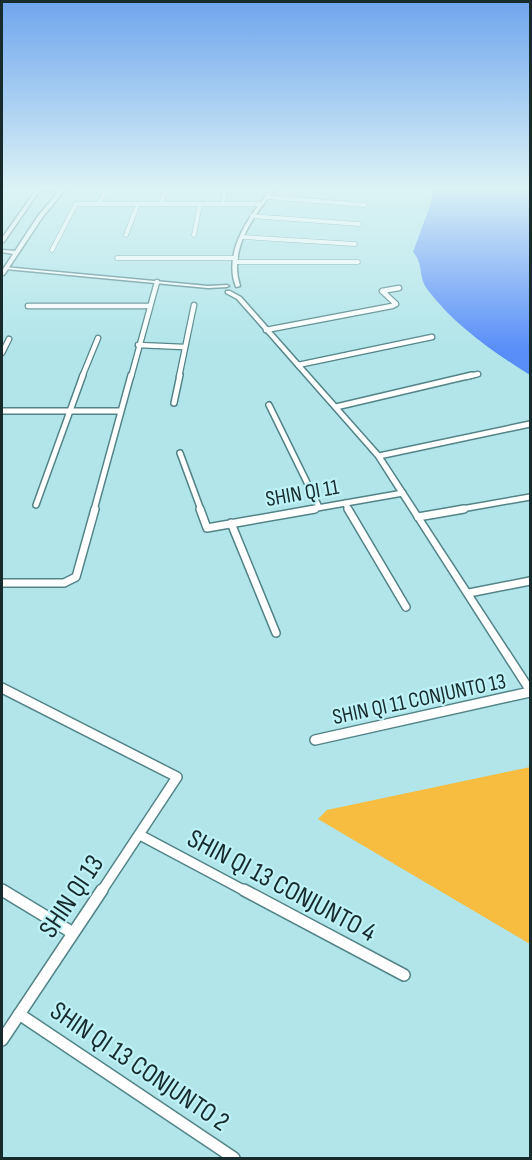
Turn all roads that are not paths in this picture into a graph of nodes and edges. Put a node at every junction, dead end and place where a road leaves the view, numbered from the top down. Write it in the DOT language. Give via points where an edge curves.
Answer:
graph roads {
  1 [pos="24,241"];
  2 [pos="57,241"];
  3 [pos="241,241"];
  4 [pos="309,241"];
  5 [pos="355,244"];
  6 [pos="52,250"];
  7 [pos="2,251"];
  8 [pos="16,253"];
  9 [pos="117,258"];
  10 [pos="236,260"];
  11 [pos="358,262"];
  12 [pos="6,268"];
  13 [pos="2,274"];
  14 [pos="234,279"];
  15 [pos="157,282"];
  16 [pos="399,288"];
  17 [pos="227,289"];
  18 [pos="239,292"];
  19 [pos="194,305"];
  20 [pos="28,306"];
  21 [pos="149,306"];
  22 [pos="266,330"];
  23 [pos="432,337"];
  24 [pos="98,338"];
  25 [pos="9,339"];
  26 [pos="138,345"];
  27 [pos="184,347"];
  28 [pos="2,353"];
  29 [pos="298,365"];
  30 [pos="478,374"];
  31 [pos="174,403"];
  32 [pos="269,405"];
  33 [pos="336,407"];
  34 [pos="2,411"];
  35 [pos="69,411"];
  36 [pos="121,411"];
  37 [pos="531,424"];
  38 [pos="180,453"];
  39 [pos="379,456"];
  40 [pos="404,493"];
  41 [pos="531,497"];
  42 [pos="345,503"];
  43 [pos="36,506"];
  44 [pos="319,507"];
  45 [pos="418,517"];
  46 [pos="231,523"];
  47 [pos="531,581"];
  48 [pos="2,582"];
  49 [pos="469,593"];
  50 [pos="406,607"];
  51 [pos="276,633"];
  52 [pos="2,688"];
  53 [pos="531,691"];
  54 [pos="315,740"];
  55 [pos="140,836"];
  56 [pos="2,890"];
  57 [pos="73,933"];
  58 [pos="404,975"];
  59 [pos="19,1014"];
  60 [pos="2,1040"];
  61 [pos="234,1158"];
  1 -- 8 [label="main road"];
  2 -- 6 [label="street"];
  3 -- 10 [label="street"];
  4 -- 5 [label="street"];
  7 -- 8 [label="main road"];
  8 -- 12 [label="main road"];
  9 -- 10 [label="street"];
  10 -- 11 [label="street"];
  10 -- 14 [label="street"];
  12 -- 13 [label="main road"];
  12 -- 15 [label="street"];
  14 -- 17 [label="street"];
  14 -- 18 [label="street"];
  15 -- 17 [label="street"];
  15 -- 21 [label="street"];
  16 -- 22 [label="street" via="382,291 396,304 392,306"];
  17 -- 18 [label="street"];
  17 -- 18 [label="street"];
  18 -- 22 [label="street"];
  19 -- 27 [label="street"];
  20 -- 21 [label="street"];
  21 -- 26 [label="street"];
  22 -- 29 [label="street"];
  23 -- 29 [label="street"];
  24 -- 35 [label="street"];
  25 -- 28 [label="street"];
  26 -- 27 [label="street"];
  26 -- 36 [label="street"];
  27 -- 31 [label="street"];
  29 -- 33 [label="street"];
  30 -- 33 [label="street"];
  32 -- 44 [label="street"];
  33 -- 39 [label="street"];
  34 -- 35 [label="street"];
  35 -- 36 [label="street"];
  35 -- 43 [label="street"];
  36 -- 48 [label="street" via="77,574 63,583"];
  37 -- 39 [label="street"];
  38 -- 46 [label="street, SHIN QI 11" via="207,528"];
  39 -- 40 [label="street"];
  40 -- 42 [label="street, SHIN QI 11"];
  40 -- 45 [label="street"];
  41 -- 45 [label="street"];
  42 -- 44 [label="street, SHIN QI 11"];
  42 -- 50 [label="street"];
  44 -- 46 [label="street, SHIN QI 11"];
  45 -- 49 [label="street"];
  46 -- 51 [label="street"];
  47 -- 49 [label="street"];
  49 -- 53 [label="street"];
  52 -- 55 [label="street, SHIN QI 13" via="177,777"];
  53 -- 54 [label="street, SHIN QI 11 CONJUNTO 13"];
  55 -- 57 [label="street, SHIN QI 13"];
  55 -- 58 [label="street, SHIN QI 13 CONJUNTO 4"];
  56 -- 57 [label="street"];
  57 -- 59 [label="street, SHIN QI 13"];
  59 -- 60 [label="street, SHIN QI 13"];
  59 -- 61 [label="street, SHIN QI 13 CONJUNTO 2"];
}
